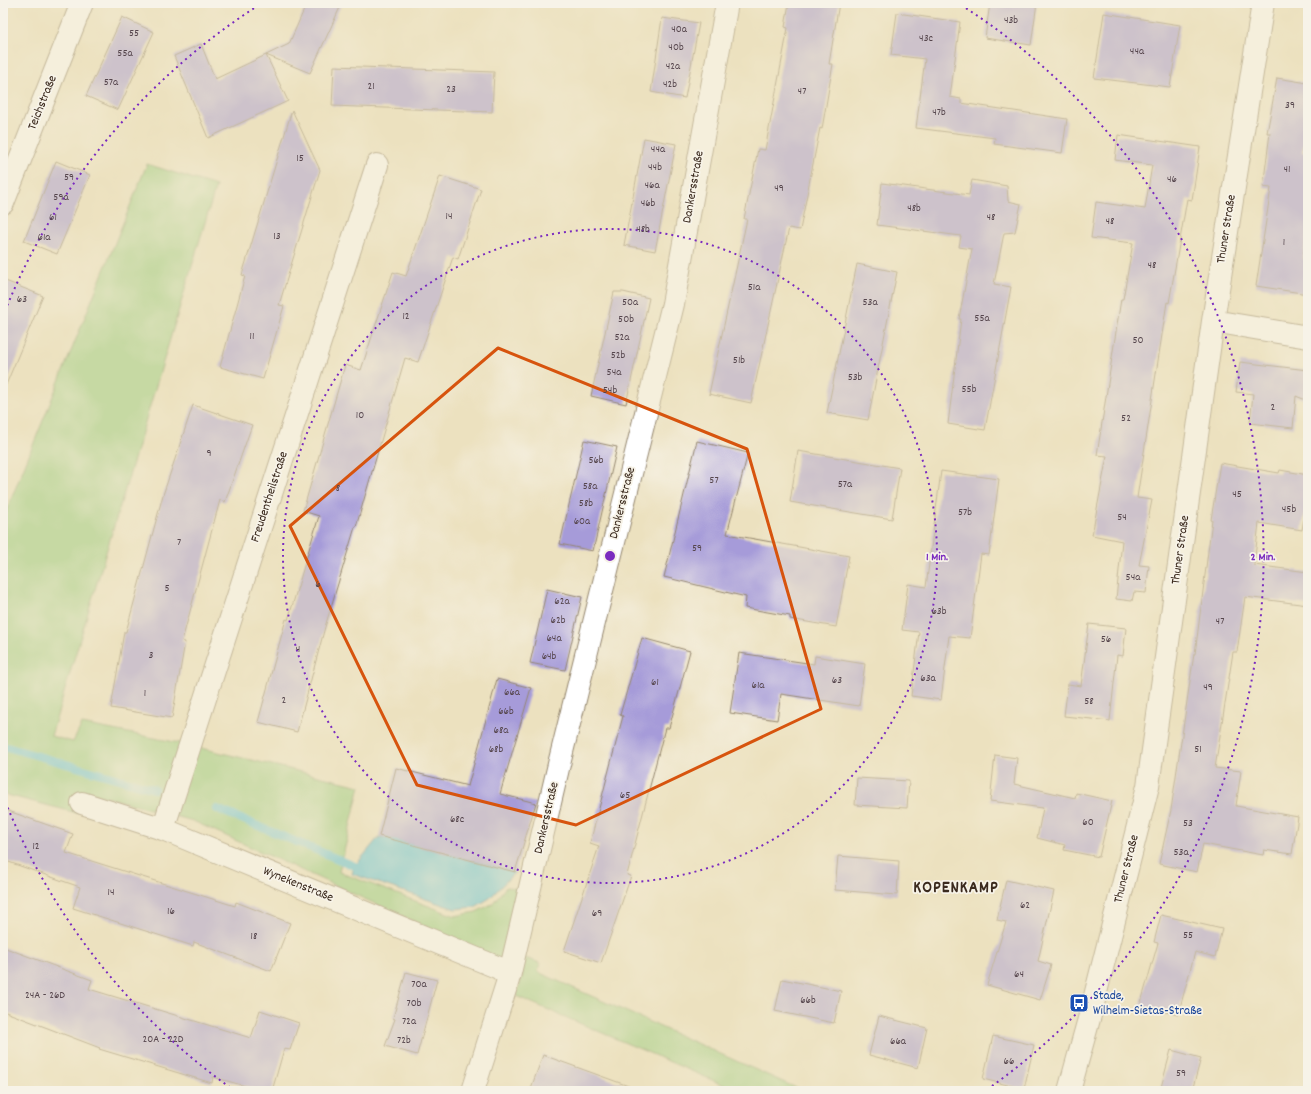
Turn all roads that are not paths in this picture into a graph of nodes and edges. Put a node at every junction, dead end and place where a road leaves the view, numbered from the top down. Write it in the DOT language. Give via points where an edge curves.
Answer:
graph roads {
  1 [pos="82,3"];
  2 [pos="727,3"];
  3 [pos="1264,3"];
  4 [pos="377,165"];
  5 [pos="3,204"];
  6 [pos="1213,321"];
  7 [pos="1308,337"];
  8 [pos="82,803"];
  9 [pos="163,829"];
  10 [pos="509,977"];
  11 [pos="473,1091"];
  12 [pos="1069,1091"];
  1 -- 5 [label="street, Teichstraße"];
  2 -- 10 [label="street, Dankersstraße" via="673,304"];
  3 -- 6 [label="street, Thuner Straße"];
  4 -- 9 [label="street, Freudentheilstraße"];
  6 -- 7 [label="street"];
  6 -- 12 [label="street, Thuner Straße" via="1148,786"];
  8 -- 9 [label="street, Wynekenstraße"];
  9 -- 10 [label="street, Wynekenstraße" via="499,968"];
  10 -- 11 [label="street, Dankersstraße"];
}
